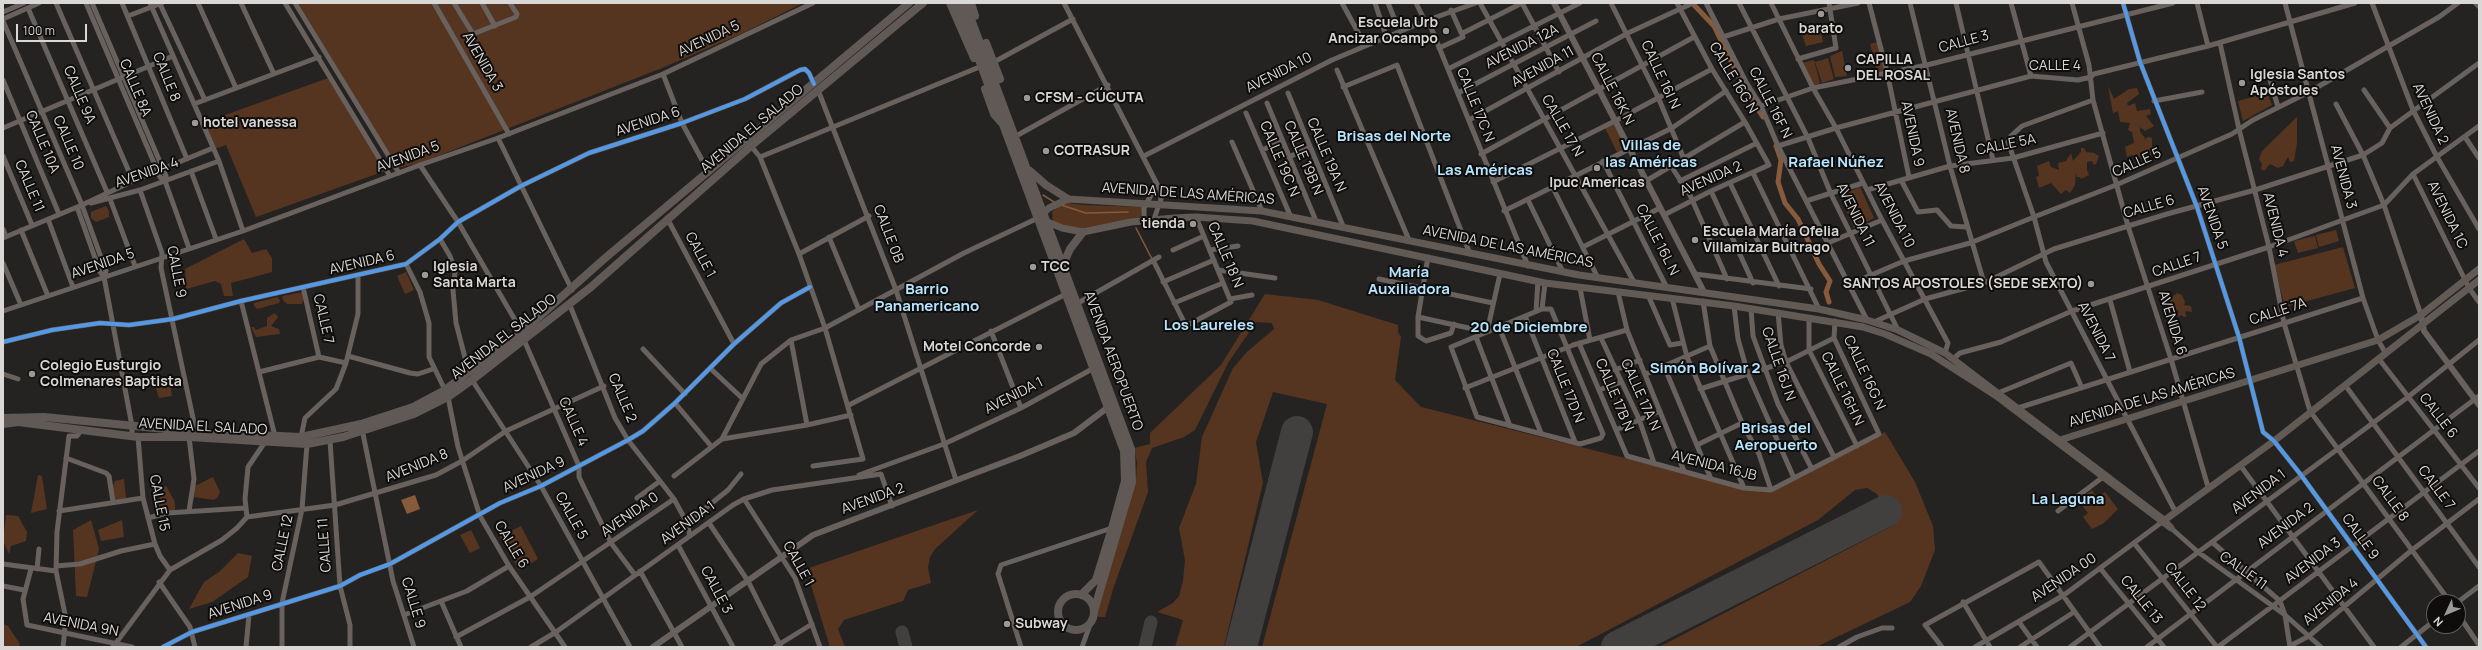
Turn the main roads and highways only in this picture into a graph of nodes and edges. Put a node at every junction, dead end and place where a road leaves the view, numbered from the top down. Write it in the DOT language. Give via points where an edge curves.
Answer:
graph roads {
  1 [pos="909,3"];
  2 [pos="923,3"];
  3 [pos="950,3"];
  4 [pos="958,3"];
  5 [pos="965,3"];
  6 [pos="971,3"];
  7 [pos="973,32"];
  8 [pos="816,87"];
  9 [pos="1008,125"];
  10 [pos="1027,168"];
  11 [pos="1065,200"];
  12 [pos="1044,213"];
  13 [pos="1048,222"];
  14 [pos="1083,232"];
  15 [pos="1063,264"];
  16 [pos="2479,269"];
  17 [pos="1579,276"];
  18 [pos="1598,278"];
  19 [pos="2479,280"];
  20 [pos="1580,288"];
  21 [pos="1602,291"];
  22 [pos="1819,309"];
  23 [pos="1830,311"];
  24 [pos="1817,319"];
  25 [pos="1832,321"];
  26 [pos="523,336"];
  27 [pos="1111,405"];
  28 [pos="3,418"];
  29 [pos="3,424"];
  30 [pos="362,428"];
  31 [pos="192,434"];
  32 [pos="2060,440"];
  33 [pos="2163,521"];
  34 [pos="2171,528"];
  35 [pos="1081,595"];
  36 [pos="1094,611"];
  1 -- 8 [label="main road, AVENIDA EL SALADO"];
  2 -- 8 [label="main road, AVENIDA EL SALADO"];
  3 -- 9 [label="main road" via="994,114"];
  4 -- 7 [label="main road"];
  5 -- 7 [label="main road"];
  6 -- 9 [label="main road" via="1010,109"];
  7 -- 9 [label="main road"];
  8 -- 26 [label="main road, AVENIDA EL SALADO" via="604,259"];
  8 -- 26 [label="main road, AVENIDA EL SALADO" via="605,276"];
  9 -- 10 [label="main road, AVENIDA AEROPUERTO" via="1016,136"];
  9 -- 12 [label="main road, AVENIDA AEROPUERTO"];
  10 -- 11 [label="main road"];
  10 -- 12 [label="main road, AVENIDA AEROPUERTO"];
  11 -- 12 [label="main road"];
  11 -- 17 [label="main road, AVENIDA DE LAS AMÉRICAS" via="1146,203 1290,215"];
  12 -- 13 [label="main road, AVENIDA AEROPUERTO"];
  12 -- 27 [label="main road, AVENIDA AEROPUERTO" via="1066,294"];
  13 -- 14 [label="main road, AVENIDA DE LAS AMÉRICAS"];
  13 -- 15 [label="main road, AVENIDA AEROPUERTO"];
  14 -- 15 [label="main road" via="1070,249"];
  14 -- 20 [label="main road, AVENIDA DE LAS AMÉRICAS" via="1144,220 1196,217 1275,225 1500,274"];
  15 -- 27 [label="main road, AVENIDA AEROPUERTO"];
  16 -- 32 [label="main road, AVENIDA DE LAS AMÉRICAS" via="2421,315 2378,340"];
  17 -- 18 [label="main road, AVENIDA DE LAS AMÉRICAS"];
  17 -- 20 [label="main road" via="1582,280"];
  18 -- 21 [label="main road" via="1596,284"];
  18 -- 22 [label="main road, AVENIDA DE LAS AMÉRICAS"];
  19 -- 33 [label="main road" via="2274,441"];
  20 -- 21 [label="main road, AVENIDA DE LAS AMÉRICAS"];
  21 -- 24 [label="main road, AVENIDA DE LAS AMÉRICAS" via="1751,308"];
  22 -- 23 [label="main road, AVENIDA DE LAS AMÉRICAS"];
  22 -- 24 [label="main road"];
  23 -- 25 [label="main road" via="1828,315"];
  23 -- 32 [label="main road, AVENIDA DE LAS AMÉRICAS" via="1898,330 1945,353"];
  24 -- 25 [label="main road, AVENIDA DE LAS AMÉRICAS"];
  25 -- 33 [label="main road, AVENIDA DE LAS AMÉRICAS" via="1885,334 1931,354 1995,395"];
  26 -- 30 [label="main road, AVENIDA EL SALADO" via="447,394"];
  27 -- 35 [label="main road, AVENIDA AEROPUERTO" via="1126,466 1123,490 1096,580"];
  27 -- 36 [label="main road, AVENIDA AEROPUERTO" via="1132,449 1133,473 1130,492"];
  28 -- 31 [label="main road, AVENIDA EL SALADO" via="44,417"];
  29 -- 31 [label="main road, AVENIDA EL SALADO" via="18,422 135,437"];
  30 -- 31 [label="main road, AVENIDA EL SALADO" via="301,437"];
  30 -- 31 [label="main road, AVENIDA EL SALADO" via="330,441 307,444"];
  32 -- 33 [label="main road"];
  33 -- 34 [label="main road, AVENIDA DE LAS AMÉRICAS"];
  35 -- 36 [label="main road" via="1090,601"];
  35 -- 36 [label="main road" via="1071,595 1062,601 1059,608 1060,619 1074,630 1091,622"];
}
